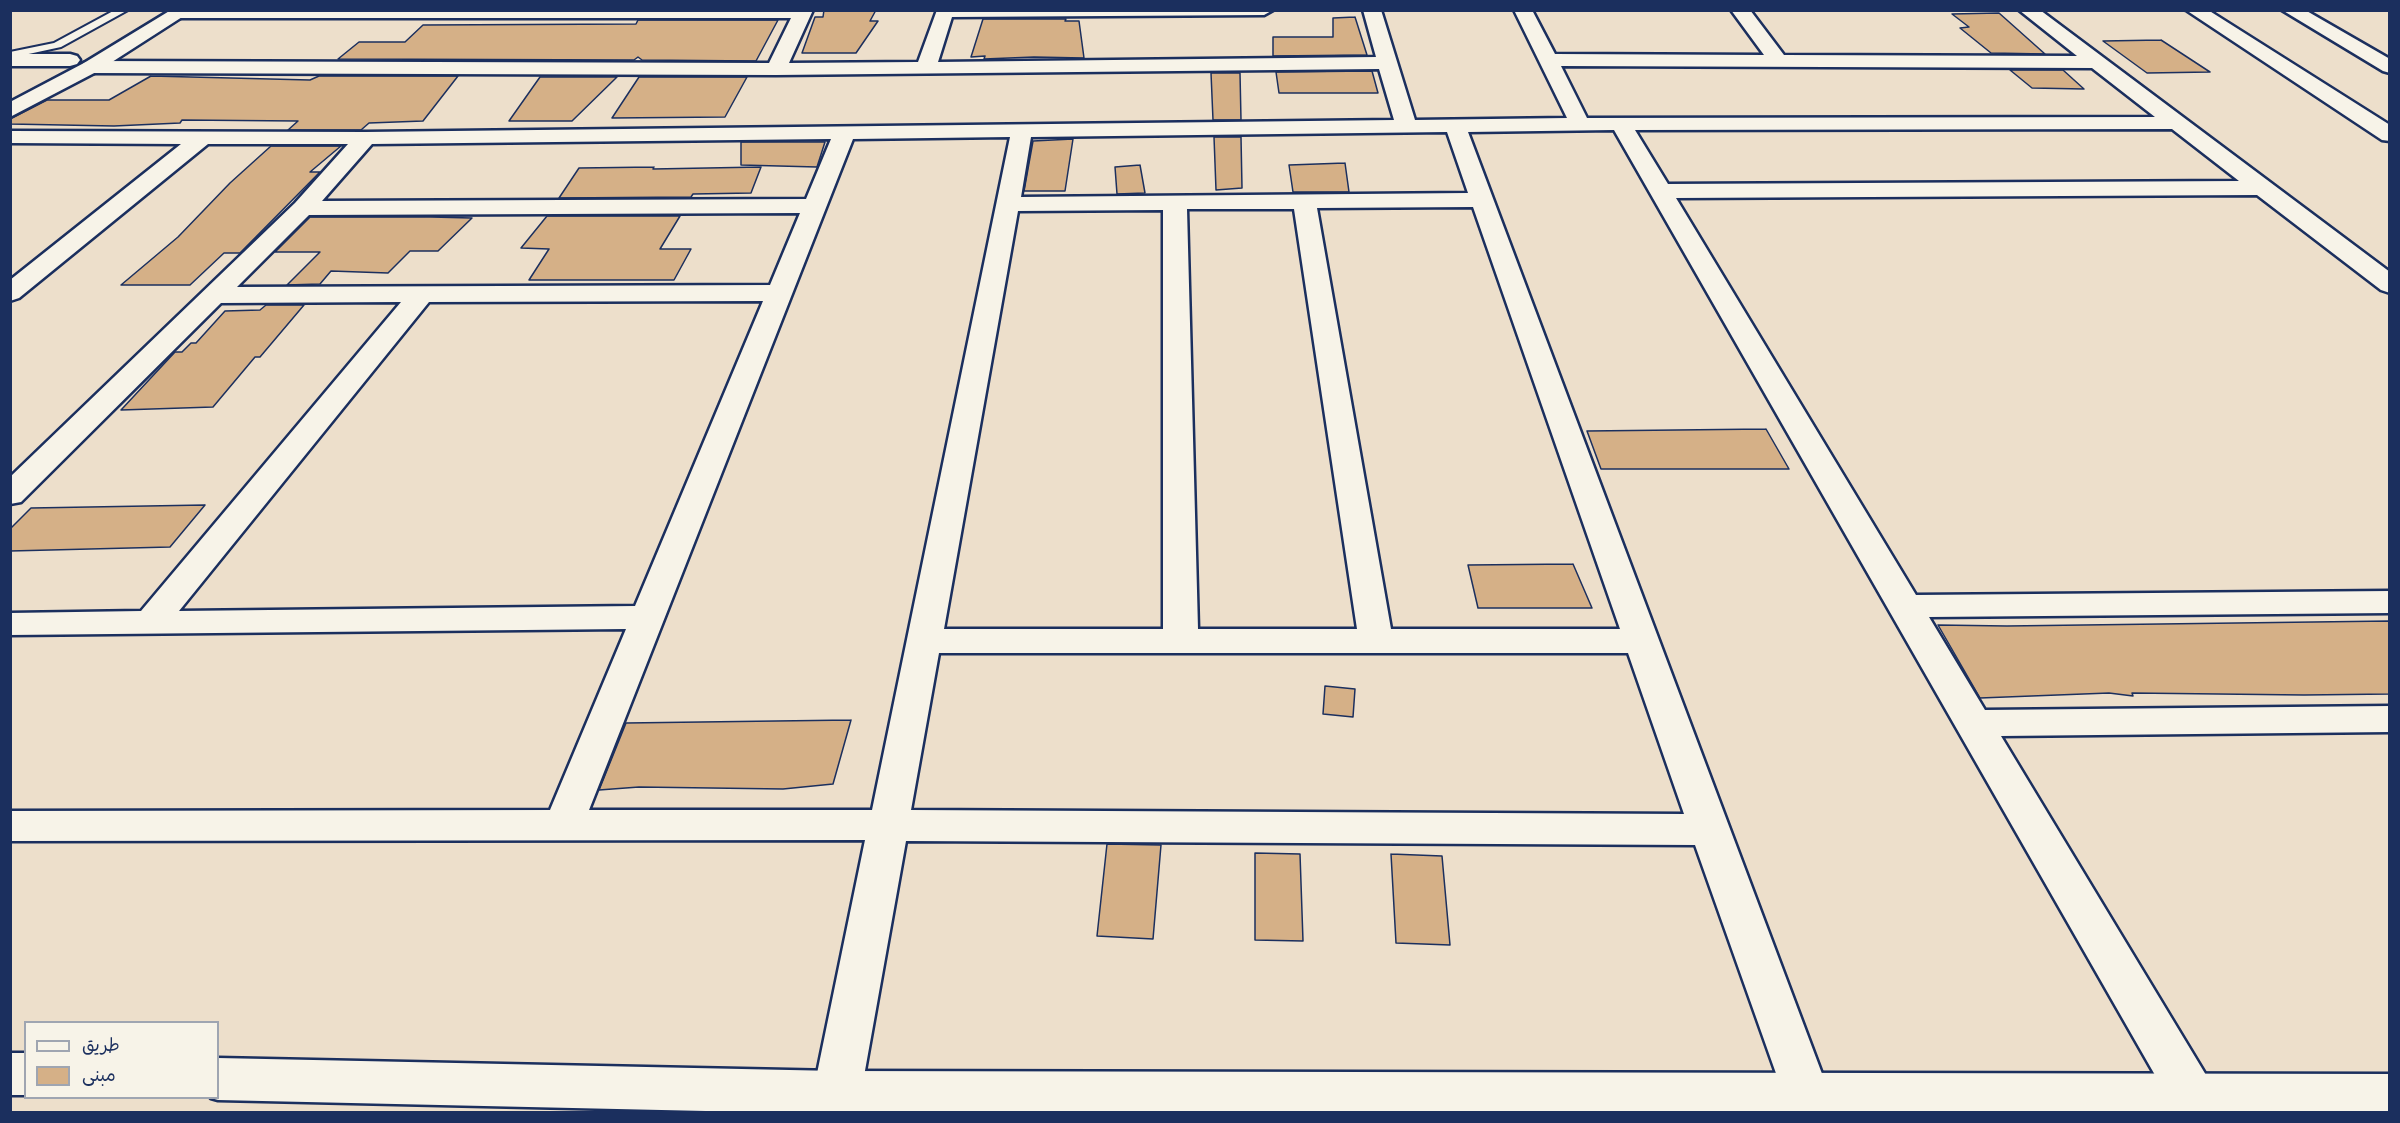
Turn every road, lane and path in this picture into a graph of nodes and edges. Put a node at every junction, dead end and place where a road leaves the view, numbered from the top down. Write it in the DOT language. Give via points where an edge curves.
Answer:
graph roads {
  1 [pos="123,10"];
  2 [pos="1264,10"];
  3 [pos="1372,10"];
  4 [pos="1522,10"];
  5 [pos="1740,10"];
  6 [pos="2028,10"];
  7 [pos="2195,10"];
  8 [pos="2291,10"];
  9 [pos="946,11"];
  10 [pos="1090,11"];
  11 [pos="1221,11"];
  12 [pos="182,12"];
  13 [pos="369,12"];
  14 [pos="664,12"];
  15 [pos="803,12"];
  16 [pos="2340,39"];
  17 [pos="2380,39"];
  18 [pos="10,55"];
  19 [pos="10,60"];
  20 [pos="70,60"];
  21 [pos="1547,60"];
  22 [pos="1778,60"];
  23 [pos="2095,62"];
  24 [pos="1388,63"];
  25 [pos="91,67"];
  26 [pos="926,67"];
  27 [pos="2390,67"];
  28 [pos="776,69"];
  29 [pos="10,111"];
  30 [pos="2390,114"];
  31 [pos="2359,115"];
  32 [pos="2175,123"];
  33 [pos="1580,124"];
  34 [pos="1621,124"];
  35 [pos="1455,125"];
  36 [pos="1406,126"];
  37 [pos="1022,130"];
  38 [pos="845,132"];
  39 [pos="2390,135"];
  40 [pos="10,137"];
  41 [pos="203,137"];
  42 [pos="35,138"];
  43 [pos="366,138"];
  44 [pos="10,154"];
  45 [pos="2260,188"];
  46 [pos="1661,191"];
  47 [pos="1482,200"];
  48 [pos="1304,201"];
  49 [pos="1175,203"];
  50 [pos="1008,204"];
  51 [pos="815,206"];
  52 [pos="303,208"];
  53 [pos="2390,285"];
  54 [pos="10,293"];
  55 [pos="780,293"];
  56 [pos="421,295"];
  57 [pos="212,296"];
  58 [pos="10,495"];
  59 [pos="2390,602"];
  60 [pos="1904,606"];
  61 [pos="648,617"];
  62 [pos="151,622"];
  63 [pos="10,624"];
  64 [pos="924,641"];
  65 [pos="1181,641"];
  66 [pos="1376,641"];
  67 [pos="1641,641"];
  68 [pos="2390,719"];
  69 [pos="1972,723"];
  70 [pos="889,825"];
  71 [pos="10,826"];
  72 [pos="562,826"];
  73 [pos="1710,830"];
  74 [pos="219,1079"];
  75 [pos="837,1093"];
  76 [pos="1806,1095"];
  77 [pos="2192,1095"];
  78 [pos="2390,1096"];
  1 -- 18 [label="lane" via="57,45"];
  2 -- 11 [label="street"];
  3 -- 24 [label="street"];
  4 -- 21 [label="street"];
  5 -- 22 [label="street"];
  6 -- 23 [label="street"];
  7 -- 31 [label="street"];
  8 -- 16 [label="street"];
  9 -- 10 [label="street"];
  9 -- 26 [label="street"];
  10 -- 11 [label="street"];
  12 -- 13 [label="street"];
  12 -- 25 [label="street"];
  13 -- 14 [label="street"];
  14 -- 15 [label="street"];
  15 -- 28 [label="street"];
  16 -- 17 [label="street"];
  16 -- 27 [label="street"];
  19 -- 20 [label="street"];
  21 -- 22 [label="street"];
  21 -- 33 [label="street"];
  22 -- 23 [label="street"];
  23 -- 32 [label="street"];
  24 -- 26 [label="street"];
  24 -- 36 [label="street"];
  25 -- 28 [label="street"];
  25 -- 29 [label="street"];
  26 -- 28 [label="street"];
  30 -- 31 [label="street"];
  31 -- 39 [label="street"];
  32 -- 34 [label="street"];
  32 -- 45 [label="street"];
  33 -- 34 [label="street"];
  33 -- 35 [label="street"];
  34 -- 46 [label="street"];
  35 -- 36 [label="street"];
  35 -- 47 [label="street"];
  36 -- 37 [label="street"];
  37 -- 38 [label="street"];
  37 -- 50 [label="street"];
  38 -- 43 [label="street"];
  38 -- 51 [label="street"];
  40 -- 42 [label="street"];
  41 -- 42 [label="street"];
  41 -- 43 [label="street"];
  41 -- 54 [label="street"];
  42 -- 44 [label="street"];
  43 -- 52 [label="street"];
  45 -- 46 [label="street"];
  45 -- 53 [label="street"];
  46 -- 60 [label="street"];
  47 -- 48 [label="street"];
  47 -- 67 [label="street"];
  48 -- 49 [label="street"];
  48 -- 66 [label="street"];
  49 -- 50 [label="street"];
  49 -- 65 [label="street"];
  50 -- 64 [label="street"];
  51 -- 52 [label="street"];
  51 -- 55 [label="street"];
  52 -- 57 [label="street"];
  55 -- 56 [label="street"];
  55 -- 61 [label="street"];
  56 -- 57 [label="street"];
  56 -- 62 [label="street"];
  57 -- 58 [label="street"];
  59 -- 60 [label="street"];
  60 -- 69 [label="street"];
  61 -- 62 [label="street"];
  61 -- 72 [label="street"];
  62 -- 63 [label="street"];
  64 -- 65 [label="street"];
  64 -- 70 [label="street"];
  65 -- 66 [label="street"];
  66 -- 67 [label="street"];
  67 -- 73 [label="street"];
  68 -- 69 [label="street"];
  69 -- 77 [label="street"];
  70 -- 72 [label="street"];
  70 -- 73 [label="street"];
  70 -- 75 [label="street"];
  71 -- 72 [label="street"];
  73 -- 76 [label="street"];
  74 -- 75 [label="street"];
  75 -- 76 [label="street"];
  76 -- 77 [label="street"];
  77 -- 78 [label="street"];
}
